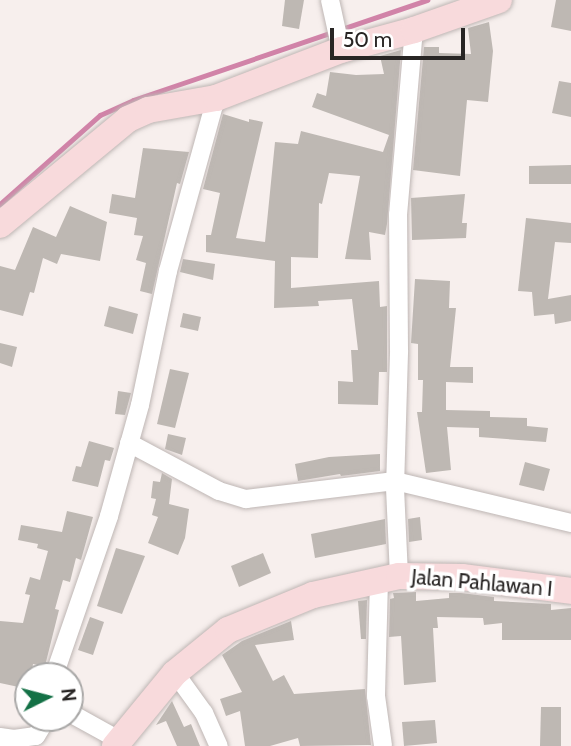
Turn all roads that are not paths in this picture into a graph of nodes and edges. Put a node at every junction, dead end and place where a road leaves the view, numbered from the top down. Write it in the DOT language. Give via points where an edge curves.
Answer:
graph roads {
  1 [pos="330,0"];
  2 [pos="486,2"];
  3 [pos="414,30"];
  4 [pos="340,48"];
  5 [pos="216,97"];
  6 [pos="0,225"];
  7 [pos="129,443"];
  8 [pos="395,484"];
  9 [pos="571,523"];
  10 [pos="389,578"];
  11 [pos="571,591"];
  12 [pos="59,662"];
  13 [pos="175,673"];
  14 [pos="84,722"];
  15 [pos="38,732"];
  16 [pos="0,737"];
  17 [pos="110,739"];
  18 [pos="219,746"];
  19 [pos="383,746"];
  1 -- 4 [label="street"];
  2 -- 3 [label="street"];
  3 -- 4 [label="street"];
  3 -- 8 [label="street" via="398,215"];
  4 -- 5 [label="street"];
  5 -- 6 [label="street" via="148,110 128,119"];
  5 -- 7 [label="street" via="168,271"];
  7 -- 8 [label="street" via="219,491 246,499"];
  7 -- 12 [label="street"];
  8 -- 9 [label="street"];
  8 -- 10 [label="street"];
  10 -- 11 [label="street, Jalan Pahlawan I" via="462,577"];
  10 -- 13 [label="street, Jalan Pahlawan I" via="313,595 228,630"];
  10 -- 19 [label="street" via="376,696"];
  13 -- 17 [label="street, Jalan Pahlawan I"];
  13 -- 18 [label="street" via="204,713"];
  14 -- 17 [label="street"];
  15 -- 16 [label="street" via="26,739"];
}
